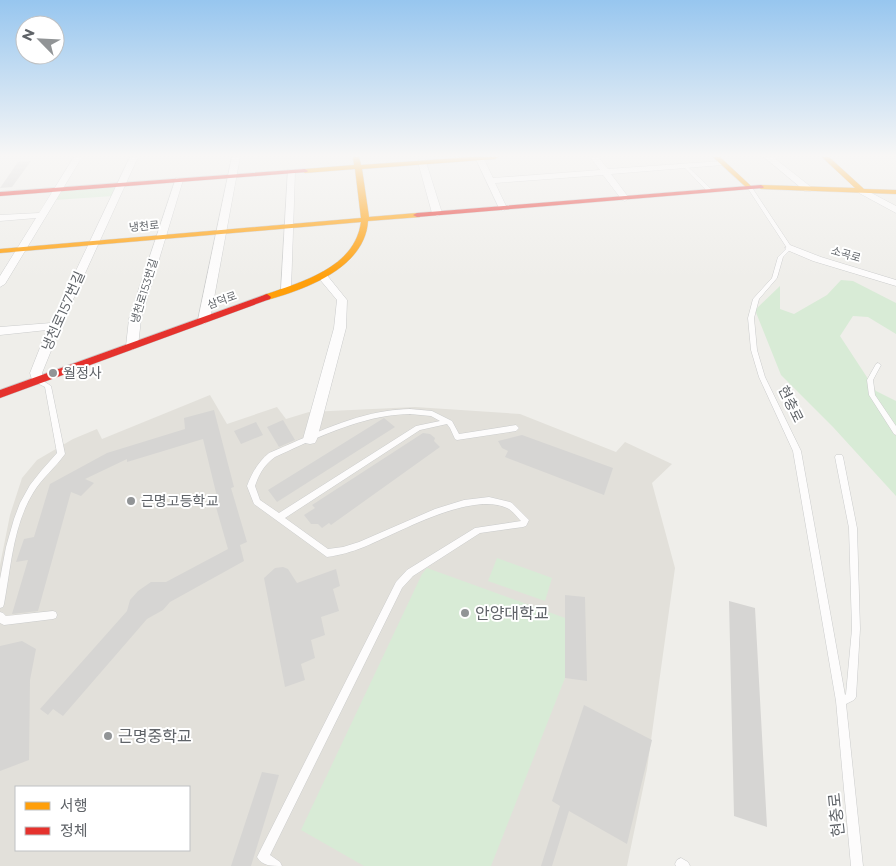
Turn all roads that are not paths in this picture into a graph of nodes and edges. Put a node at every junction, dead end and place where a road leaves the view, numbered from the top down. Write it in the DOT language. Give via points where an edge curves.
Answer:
graph roads {
  1 [pos="54,197"];
  2 [pos="115,197"];
  3 [pos="174,197"];
  4 [pos="228,197"];
  5 [pos="291,197"];
  6 [pos="361,197"];
  7 [pos="432,197"];
  8 [pos="498,197"];
  9 [pos="631,197"];
  10 [pos="756,197"];
  11 [pos="873,197"];
  12 [pos="625,198"];
  13 [pos="503,208"];
  14 [pos="896,210"];
  15 [pos="437,213"];
  16 [pos="43,215"];
  17 [pos="0,218"];
  18 [pos="364,219"];
  19 [pos="290,226"];
  20 [pos="222,232"];
  21 [pos="161,237"];
  22 [pos="94,243"];
  23 [pos="790,248"];
  24 [pos="21,249"];
  25 [pos="0,251"];
  26 [pos="322,276"];
  27 [pos="894,280"];
  28 [pos="0,284"];
  29 [pos="286,290"];
  30 [pos="204,320"];
  31 [pos="55,326"];
  32 [pos="0,331"];
  33 [pos="132,346"];
  34 [pos="878,365"];
  35 [pos="37,380"];
  36 [pos="0,394"];
  37 [pos="446,422"];
  38 [pos="516,428"];
  39 [pos="896,432"];
  40 [pos="310,439"];
  41 [pos="838,457"];
  42 [pos="278,518"];
  43 [pos="0,604"];
  44 [pos="53,615"];
  45 [pos="0,616"];
  46 [pos="841,700"];
  47 [pos="276,866"];
  48 [pos="857,866"];
  1 -- 16 [label="street"];
  2 -- 22 [label="street, 냉천로157번길"];
  3 -- 21 [label="street, 냉천로153번길"];
  4 -- 20 [label="street"];
  5 -- 19 [label="street"];
  6 -- 18 [label="street, 삼덕로"];
  7 -- 15 [label="street"];
  8 -- 13 [label="street"];
  9 -- 12 [label="street, 냉천로"];
  10 -- 23 [label="lane"];
  11 -- 14 [label="street"];
  12 -- 13 [label="street, 냉천로"];
  13 -- 15 [label="street, 냉천로"];
  15 -- 18 [label="street, 냉천로"];
  16 -- 17 [label="street"];
  16 -- 24 [label="street"];
  18 -- 19 [label="street, 냉천로"];
  18 -- 26 [label="street, 삼덕로" via="363,234 355,249"];
  19 -- 20 [label="street, 냉천로"];
  19 -- 29 [label="street"];
  20 -- 21 [label="street, 냉천로"];
  20 -- 30 [label="street"];
  21 -- 22 [label="street, 냉천로"];
  21 -- 33 [label="street, 냉천로153번길" via="135,318"];
  22 -- 24 [label="street, 냉천로"];
  22 -- 31 [label="street, 냉천로157번길"];
  23 -- 27 [label="street, 소곡로" via="817,259"];
  23 -- 46 [label="lane, 현충로" via="781,257 774,278 756,299 751,318 754,350 762,377 798,451"];
  24 -- 25 [label="street, 냉천로"];
  24 -- 28 [label="street"];
  26 -- 29 [label="street, 삼덕로"];
  26 -- 40 [label="street" via="342,300 340,328"];
  29 -- 30 [label="street, 삼덕로"];
  30 -- 33 [label="street, 삼덕로"];
  31 -- 32 [label="street"];
  31 -- 35 [label="street, 냉천로157번길" via="36,373"];
  33 -- 35 [label="street, 삼덕로"];
  34 -- 39 [label="lane" via="870,380 872,395"];
  35 -- 36 [label="street, 삼덕로"];
  35 -- 43 [label="lane" via="48,386 61,454 28,494 15,526"];
  37 -- 38 [label="lane" via="451,424 457,436"];
  37 -- 40 [label="lane" via="424,413 388,412"];
  37 -- 42 [label="lane" via="418,428"];
  40 -- 42 [label="lane" via="261,463 250,486 257,502"];
  41 -- 46 [label="lane" via="853,528 856,629 851,697"];
  42 -- 47 [label="lane" via="327,553 343,551 472,500 506,504 522,514 525,520 517,526 478,530 410,573 399,585 263,857"];
  44 -- 45 [label="lane" via="4,621"];
  46 -- 48 [label="lane, 현충로"];
}
